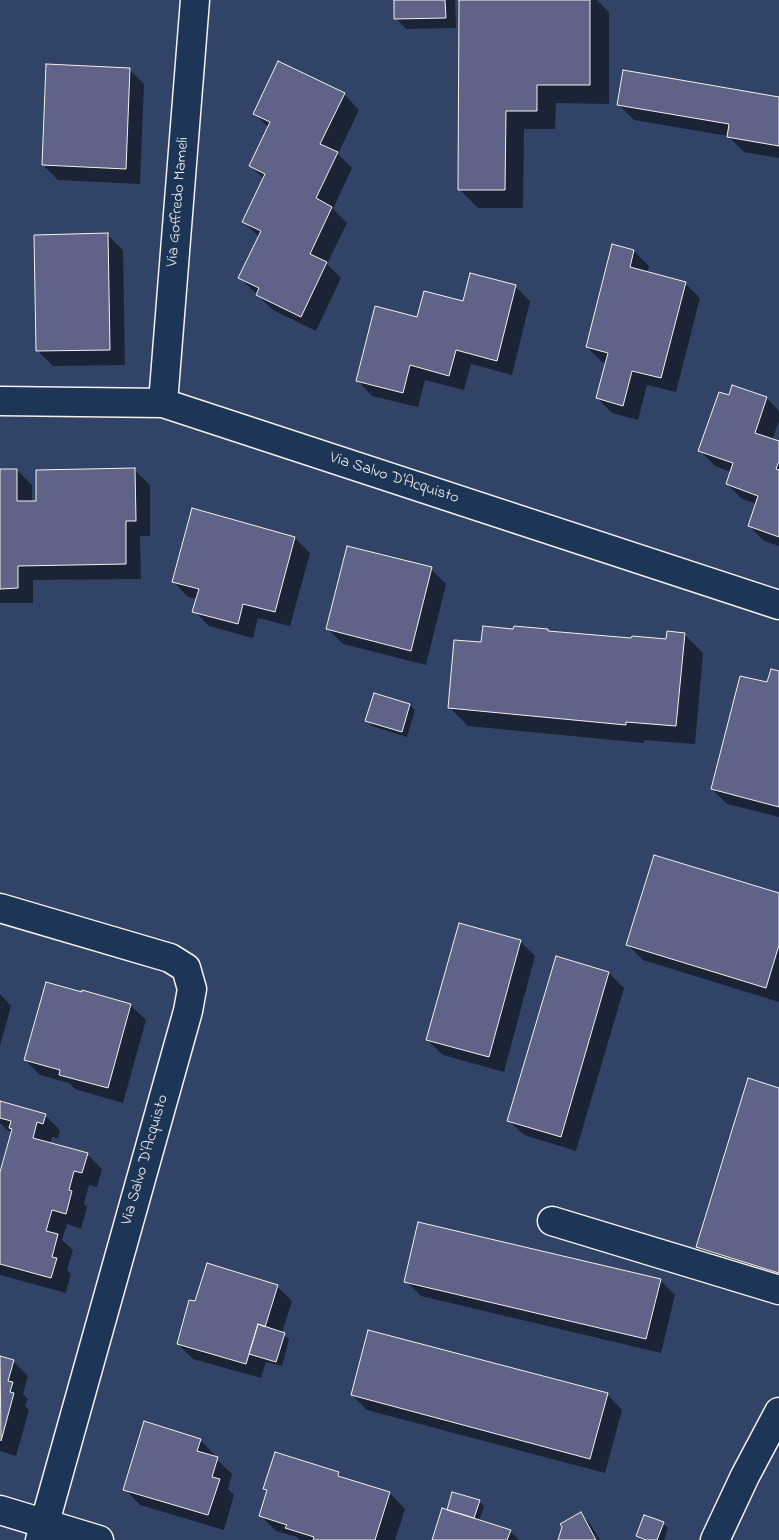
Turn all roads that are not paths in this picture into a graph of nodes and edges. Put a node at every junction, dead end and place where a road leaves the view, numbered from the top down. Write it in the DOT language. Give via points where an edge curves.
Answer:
graph roads {
  1 [pos="195,0"];
  2 [pos="0,401"];
  3 [pos="163,404"];
  4 [pos="779,605"];
  5 [pos="0,908"];
  6 [pos="552,1221"];
  7 [pos="779,1290"];
  8 [pos="779,1412"];
  9 [pos="0,1510"];
  10 [pos="43,1532"];
  11 [pos="99,1540"];
  12 [pos="715,1540"];
  1 -- 3 [label="street, Via Goffredo Mameli"];
  2 -- 3 [label="street, Via Salvo D'Acquisto"];
  3 -- 4 [label="street, Via Salvo D'Acquisto"];
  5 -- 10 [label="street, Via Salvo D'Acquisto" via="170,958 186,968 192,989"];
  6 -- 7 [label="street"];
  8 -- 12 [label="street"];
  9 -- 10 [label="street"];
  10 -- 11 [label="street"];
}
